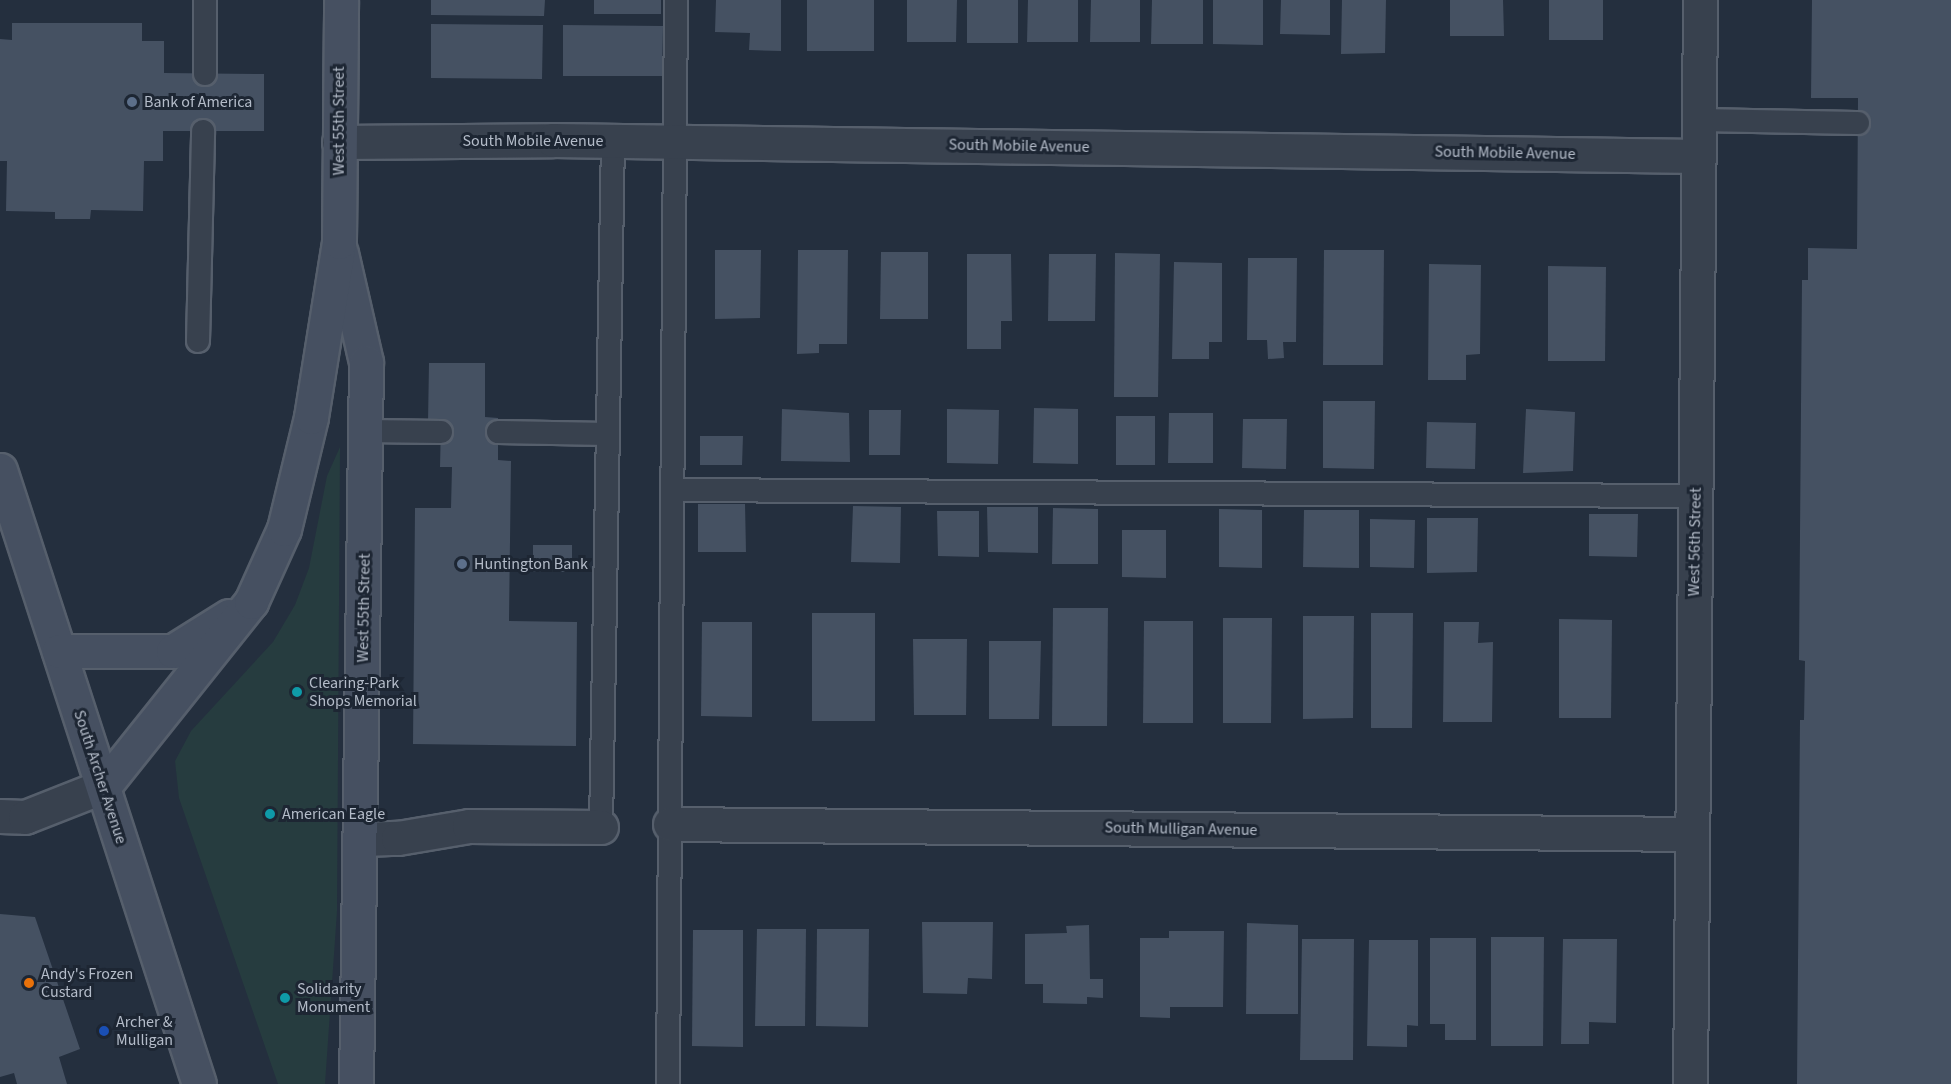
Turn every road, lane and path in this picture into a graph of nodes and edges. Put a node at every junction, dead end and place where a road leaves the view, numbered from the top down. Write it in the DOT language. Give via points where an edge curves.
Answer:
graph roads {
  1 [pos="205,0"];
  2 [pos="341,0"];
  3 [pos="676,0"];
  4 [pos="1700,0"];
  5 [pos="205,74"];
  6 [pos="1699,120"];
  7 [pos="1858,123"];
  8 [pos="203,131"];
  9 [pos="613,141"];
  10 [pos="339,142"];
  11 [pos="675,142"];
  12 [pos="1699,156"];
  13 [pos="339,243"];
  14 [pos="198,341"];
  15 [pos="366,431"];
  16 [pos="441,432"];
  17 [pos="498,432"];
  18 [pos="607,434"];
  19 [pos="0,470"];
  20 [pos="672,490"];
  21 [pos="1696,496"];
  22 [pos="251,602"];
  23 [pos="59,651"];
  24 [pos="104,786"];
  25 [pos="0,816"];
  26 [pos="670,824"];
  27 [pos="601,827"];
  28 [pos="1692,834"];
  29 [pos="362,838"];
  30 [pos="199,1084"];
  31 [pos="356,1084"];
  32 [pos="668,1084"];
  33 [pos="1690,1084"];
  1 -- 5 [label="lane"];
  2 -- 10 [label="main road, West 55th Street"];
  3 -- 11 [label="lane"];
  4 -- 6 [label="street, West 56th Street"];
  6 -- 7 [label="lane"];
  6 -- 12 [label="street, West 56th Street"];
  8 -- 14 [label="lane"];
  9 -- 10 [label="street, South Mobile Avenue"];
  9 -- 11 [label="street, South Mobile Avenue"];
  9 -- 18 [label="lane"];
  10 -- 13 [label="main road, West 55th Street"];
  11 -- 12 [label="street, South Mobile Avenue"];
  11 -- 20 [label="lane"];
  12 -- 21 [label="street, West 56th Street"];
  13 -- 15 [label="main road, West 55th Street" via="366,362"];
  13 -- 22 [label="main road, West 55th Street" via="311,417 284,529"];
  15 -- 16 [label="lane"];
  15 -- 29 [label="main road, West 55th Street"];
  17 -- 18 [label="lane"];
  18 -- 27 [label="lane"];
  19 -- 23 [label="main road, South Archer Avenue"];
  20 -- 21 [label="lane"];
  20 -- 26 [label="lane"];
  21 -- 28 [label="street, West 56th Street"];
  22 -- 23 [label="main road" via="173,651"];
  22 -- 24 [label="main road, West 55th Street"];
  23 -- 24 [label="main road, South Archer Avenue"];
  24 -- 25 [label="street" via="25,817"];
  24 -- 30 [label="main road, South Archer Avenue"];
  26 -- 28 [label="street, South Mulligan Avenue"];
  26 -- 32 [label="lane"];
  27 -- 29 [label="street" via="469,826 398,838"];
  28 -- 33 [label="street, West 56th Street"];
  29 -- 31 [label="main road, West 55th Street"];
}
